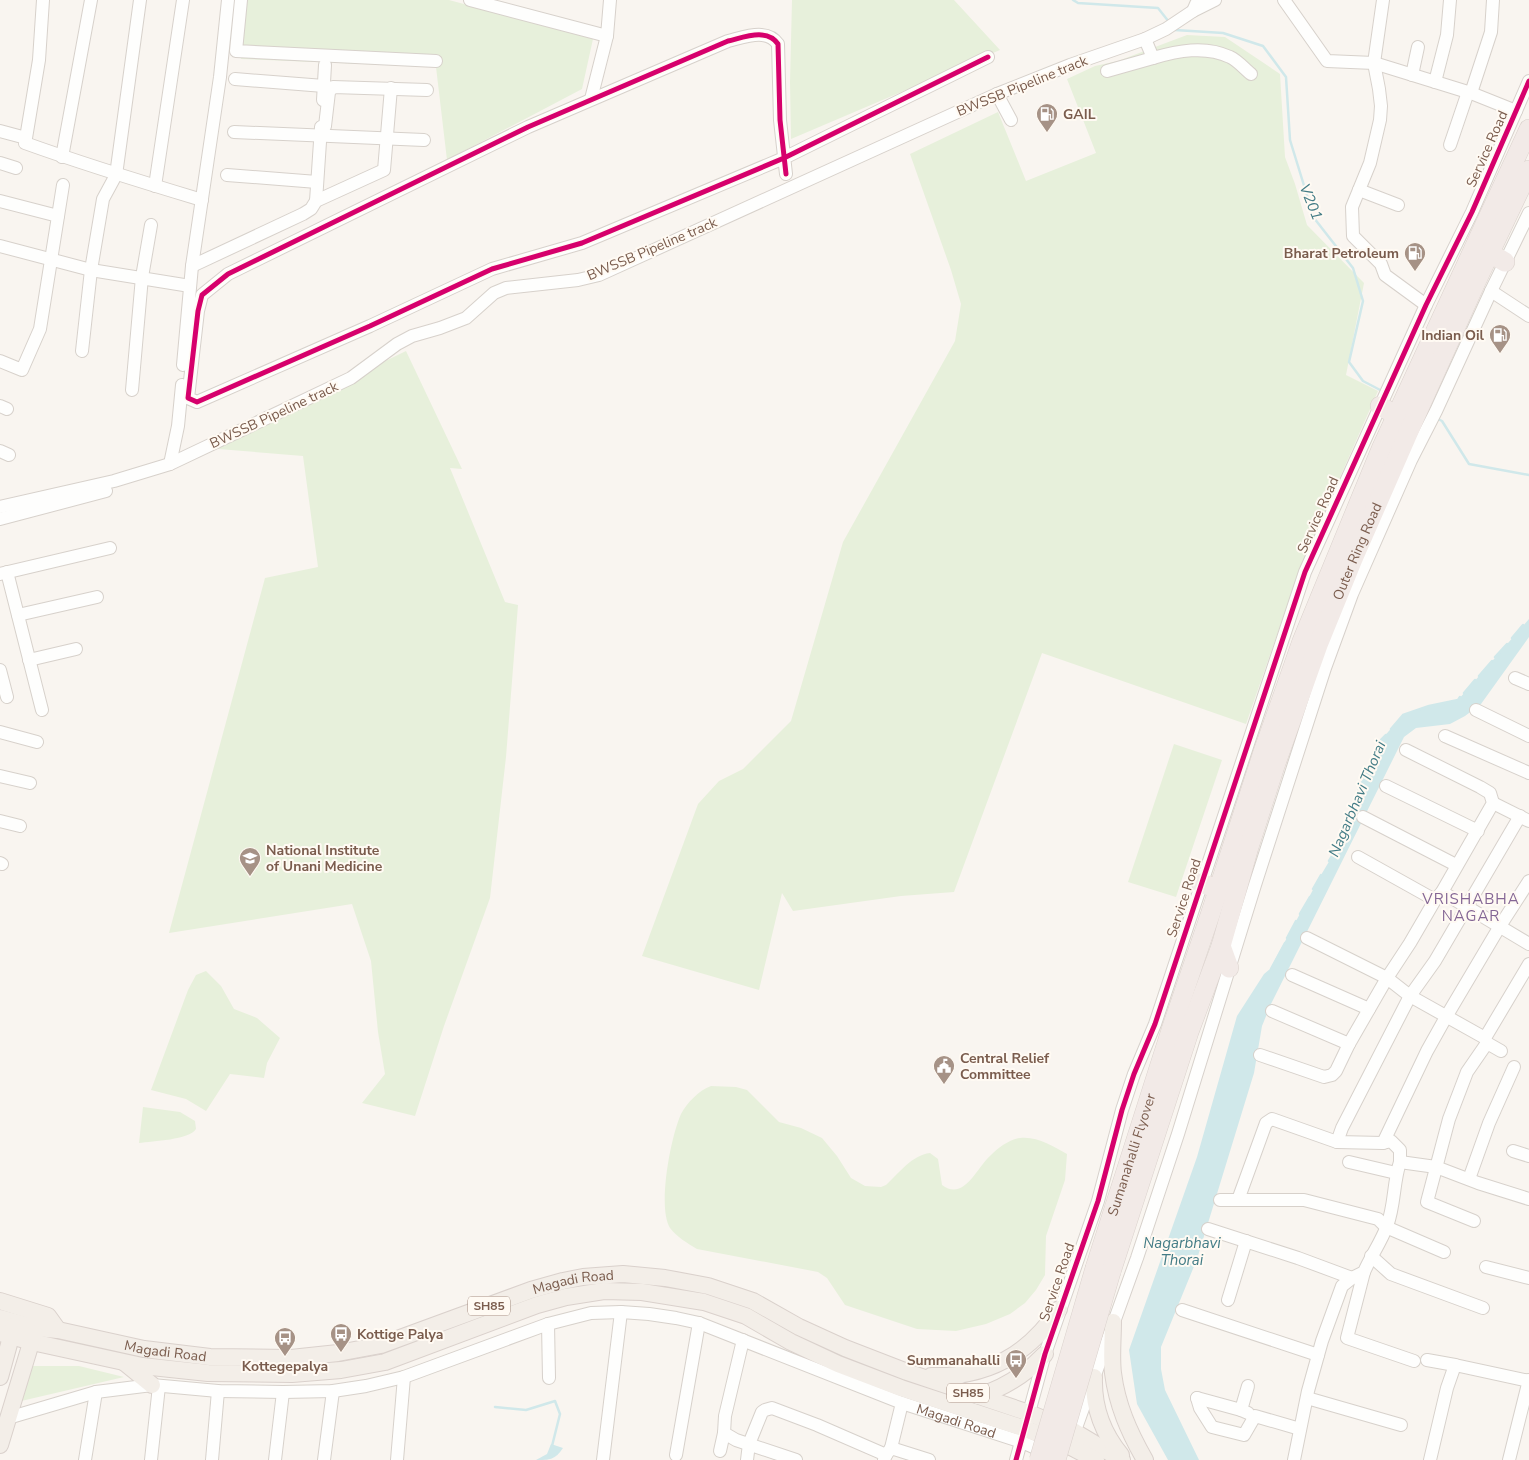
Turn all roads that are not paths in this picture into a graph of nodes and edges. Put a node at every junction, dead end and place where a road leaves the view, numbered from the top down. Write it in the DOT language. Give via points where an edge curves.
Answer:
graph roads {
  1 [pos="43,0"];
  2 [pos="91,0"];
  3 [pos="140,0"];
  4 [pos="183,0"];
  5 [pos="229,0"];
  6 [pos="470,0"];
  7 [pos="610,0"];
  8 [pos="1202,0"];
  9 [pos="1215,0"];
  10 [pos="1284,0"];
  11 [pos="1382,0"];
  12 [pos="1450,0"];
  13 [pos="1493,0"];
  14 [pos="1193,11"];
  15 [pos="607,36"];
  16 [pos="1145,39"];
  17 [pos="1418,47"];
  18 [pos="988,57"];
  19 [pos="1153,58"];
  20 [pos="436,61"];
  21 [pos="1374,63"];
  22 [pos="325,65"];
  23 [pos="1107,71"];
  24 [pos="1251,74"];
  25 [pos="1412,75"];
  26 [pos="235,79"];
  27 [pos="1529,81"];
  28 [pos="1435,82"];
  29 [pos="324,86"];
  30 [pos="391,88"];
  31 [pos="428,90"];
  32 [pos="1470,93"];
  33 [pos="997,94"];
  34 [pos="591,100"];
  35 [pos="1516,111"];
  36 [pos="1011,120"];
  37 [pos="1529,129"];
  38 [pos="0,132"];
  39 [pos="234,132"];
  40 [pos="320,136"];
  41 [pos="26,138"];
  42 [pos="388,138"];
  43 [pos="424,140"];
  44 [pos="1450,145"];
  45 [pos="62,157"];
  46 [pos="784,158"];
  47 [pos="0,163"];
  48 [pos="16,168"];
  49 [pos="1529,170"];
  50 [pos="786,174"];
  51 [pos="116,175"];
  52 [pos="227,175"];
  53 [pos="317,182"];
  54 [pos="63,185"];
  55 [pos="155,186"];
  56 [pos="1359,190"];
  57 [pos="202,200"];
  58 [pos="0,201"];
  59 [pos="316,202"];
  60 [pos="1398,205"];
  61 [pos="1529,213"];
  62 [pos="1480,215"];
  63 [pos="58,216"];
  64 [pos="151,225"];
  65 [pos="0,246"];
  66 [pos="1497,258"];
  67 [pos="52,260"];
  68 [pos="192,266"];
  69 [pos="91,270"];
  70 [pos="142,277"];
  71 [pos="190,286"];
  72 [pos="1491,291"];
  73 [pos="1426,305"];
  74 [pos="1529,316"];
  75 [pos="82,351"];
  76 [pos="0,361"];
  77 [pos="132,390"];
  78 [pos="1406,406"];
  79 [pos="170,464"];
  80 [pos="115,489"];
  81 [pos="0,507"];
  82 [pos="0,519"];
  83 [pos="110,548"];
  84 [pos="4,573"];
  85 [pos="97,597"];
  86 [pos="18,615"];
  87 [pos="76,649"];
  88 [pos="29,660"];
  89 [pos="0,670"];
  90 [pos="1515,678"];
  91 [pos="1529,684"];
  92 [pos="7,696"];
  93 [pos="42,710"];
  94 [pos="1476,710"];
  95 [pos="0,732"];
  96 [pos="1444,736"];
  97 [pos="1529,736"];
  98 [pos="37,742"];
  99 [pos="1406,750"];
  100 [pos="1529,773"];
  101 [pos="0,776"];
  102 [pos="30,783"];
  103 [pos="1386,786"];
  104 [pos="1494,803"];
  105 [pos="1363,817"];
  106 [pos="1524,818"];
  107 [pos="0,821"];
  108 [pos="20,826"];
  109 [pos="1478,831"];
  110 [pos="1230,851"];
  111 [pos="1358,857"];
  112 [pos="1456,865"];
  113 [pos="1529,880"];
  114 [pos="1247,883"];
  115 [pos="1209,886"];
  116 [pos="1439,896"];
  117 [pos="1467,907"];
  118 [pos="1500,926"];
  119 [pos="1307,938"];
  120 [pos="1529,944"];
  121 [pos="1220,946"];
  122 [pos="1529,964"];
  123 [pos="1229,968"];
  124 [pos="1292,976"];
  125 [pos="1388,978"];
  126 [pos="1524,986"];
  127 [pos="1410,996"];
  128 [pos="1369,1010"];
  129 [pos="1272,1011"];
  130 [pos="1446,1017"];
  131 [pos="1486,1040"];
  132 [pos="1349,1044"];
  133 [pos="1501,1051"];
  134 [pos="1260,1055"];
  135 [pos="1514,1067"];
  136 [pos="1337,1142"];
  137 [pos="1383,1142"];
  138 [pos="1513,1151"];
  139 [pos="1529,1156"];
  140 [pos="1349,1162"];
  141 [pos="1398,1167"];
  142 [pos="1436,1167"];
  143 [pos="1470,1179"];
  144 [pos="1529,1199"];
  145 [pos="1220,1200"];
  146 [pos="1238,1200"];
  147 [pos="1474,1220"];
  148 [pos="1386,1227"];
  149 [pos="1208,1229"];
  150 [pos="1246,1242"];
  151 [pos="1444,1252"];
  152 [pos="1371,1256"];
  153 [pos="1486,1267"];
  154 [pos="1103,1270"];
  155 [pos="1364,1272"];
  156 [pos="1352,1278"];
  157 [pos="1529,1278"];
  158 [pos="1228,1300"];
  159 [pos="0,1301"];
  160 [pos="1483,1308"];
  161 [pos="1059,1309"];
  162 [pos="1182,1310"];
  163 [pos="621,1312"];
  164 [pos="1113,1322"];
  165 [pos="699,1323"];
  166 [pos="548,1324"];
  167 [pos="7,1328"];
  168 [pos="58,1330"];
  169 [pos="34,1335"];
  170 [pos="743,1340"];
  171 [pos="1045,1354"];
  172 [pos="1318,1355"];
  173 [pos="1414,1360"];
  174 [pos="1428,1360"];
  175 [pos="123,1362"];
  176 [pos="1455,1365"];
  177 [pos="907,1372"];
  178 [pos="1040,1374"];
  179 [pos="0,1377"];
  180 [pos="404,1377"];
  181 [pos="549,1378"];
  182 [pos="1529,1381"];
  183 [pos="1092,1384"];
  184 [pos="156,1386"];
  185 [pos="1248,1386"];
  186 [pos="218,1391"];
  187 [pos="333,1391"];
  188 [pos="96,1392"];
  189 [pos="283,1392"];
  190 [pos="978,1396"];
  191 [pos="1307,1398"];
  192 [pos="902,1403"];
  193 [pos="1241,1410"];
  194 [pos="1029,1413"];
  195 [pos="1255,1416"];
  196 [pos="8,1418"];
  197 [pos="1401,1425"];
  198 [pos="1300,1429"];
  199 [pos="724,1433"];
  200 [pos="1024,1436"];
  201 [pos="749,1444"];
  202 [pos="0,1445"];
  203 [pos="720,1451"];
  204 [pos="1066,1452"];
  205 [pos="887,1454"];
  206 [pos="676,1455"];
  207 [pos="85,1460"];
  208 [pos="152,1460"];
  209 [pos="212,1460"];
  210 [pos="275,1460"];
  211 [pos="324,1460"];
  212 [pos="397,1460"];
  213 [pos="603,1460"];
  214 [pos="747,1460"];
  215 [pos="796,1460"];
  216 [pos="929,1460"];
  217 [pos="1016,1460"];
  218 [pos="1039,1460"];
  219 [pos="1096,1460"];
  220 [pos="1124,1460"];
  221 [pos="1144,1460"];
  222 [pos="1294,1460"];
  223 [pos="1430,1460"];
  224 [pos="1509,1460"];
  1 -- 41 [label="street" via="39,60"];
  2 -- 45 [label="street"];
  3 -- 51 [label="street"];
  4 -- 55 [label="street"];
  5 -- 20 [label="street" via="236,51"];
  5 -- 57 [label="street"];
  6 -- 15 [label="street"];
  7 -- 15 [label="street"];
  8 -- 14 [label="street"];
  9 -- 14 [label="street"];
  10 -- 21 [label="street" via="1327,61"];
  11 -- 21 [label="street"];
  12 -- 28 [label="street" via="1447,36"];
  13 -- 32 [label="street" via="1491,32"];
  14 -- 16 [label="street, BWSSB Pipeline track"];
  15 -- 34 [label="street"];
  16 -- 19 [label="street"];
  16 -- 33 [label="street, BWSSB Pipeline track"];
  17 -- 25 [label="street"];
  18 -- 46 [label="street"];
  19 -- 23 [label="street"];
  19 -- 24 [label="street" via="1187,50 1214,53 1231,57"];
  21 -- 25 [label="street"];
  21 -- 56 [label="street" via="1380,120 1370,163"];
  22 -- 29 [label="street"];
  25 -- 28 [label="street"];
  26 -- 29 [label="street"];
  27 -- 35 [label="street, Service Road"];
  28 -- 32 [label="street"];
  29 -- 40 [label="street"];
  30 -- 31 [label="street"];
  30 -- 40 [label="street" via="333,87 329,92 325,126"];
  30 -- 42 [label="street"];
  32 -- 35 [label="street"];
  32 -- 44 [label="street"];
  33 -- 36 [label="street"];
  33 -- 79 [label="street, BWSSB Pipeline track" via="599,275 499,290 466,318 412,336 351,378"];
  34 -- 46 [label="street" via="728,41 768,35 778,44"];
  34 -- 46 [label="street" via="528,127 228,274 202,295 188,398 197,402 492,269 582,243"];
  35 -- 62 [label="street, Service Road"];
  37 -- 62 [label="highway, Outer Ring Road"];
  38 -- 41 [label="street"];
  39 -- 40 [label="street"];
  40 -- 42 [label="street"];
  40 -- 53 [label="street"];
  41 -- 45 [label="street" via="24,144"];
  42 -- 43 [label="street"];
  42 -- 59 [label="street" via="384,170"];
  45 -- 51 [label="street"];
  46 -- 50 [label="street"];
  47 -- 48 [label="street"];
  49 -- 66 [label="highway, Outer Ring Road"];
  51 -- 55 [label="street"];
  51 -- 69 [label="street" via="104,199"];
  52 -- 53 [label="street"];
  53 -- 59 [label="street"];
  54 -- 63 [label="street"];
  55 -- 57 [label="street"];
  56 -- 60 [label="street"];
  56 -- 73 [label="street" via="1352,206 1353,236 1380,264 1385,275"];
  57 -- 68 [label="street"];
  58 -- 63 [label="street"];
  59 -- 68 [label="street" via="304,214"];
  61 -- 66 [label="street"];
  62 -- 73 [label="street, Service Road"];
  62 -- 78 [label="highway, Outer Ring Road"];
  63 -- 67 [label="street"];
  64 -- 70 [label="street"];
  65 -- 67 [label="street"];
  66 -- 72 [label="street"];
  66 -- 78 [label="highway, Outer Ring Road"];
  67 -- 69 [label="street"];
  67 -- 76 [label="street" via="40,329 22,370"];
  68 -- 71 [label="street"];
  69 -- 70 [label="street"];
  69 -- 75 [label="street"];
  70 -- 71 [label="street"];
  70 -- 77 [label="street"];
  71 -- 79 [label="street" via="178,426"];
  72 -- 74 [label="street"];
  72 -- 78 [label="street"];
  73 -- 78 [label="street, Service Road"];
  78 -- 110 [label="highway, Outer Ring Road" via="1333,562 1302,641"];
  78 -- 114 [label="highway, Outer Ring Road" via="1357,566 1318,645 1275,766"];
  78 -- 115 [label="street, Service Road" via="1304,572"];
  79 -- 81 [label="street, BWSSB Pipeline track" via="114,481"];
  80 -- 82 [label="street"];
  83 -- 84 [label="street"];
  84 -- 86 [label="street"];
  85 -- 86 [label="street"];
  86 -- 88 [label="street"];
  87 -- 88 [label="street"];
  88 -- 93 [label="street"];
  89 -- 92 [label="street"];
  90 -- 91 [label="street"];
  94 -- 97 [label="street"];
  95 -- 98 [label="street"];
  96 -- 100 [label="street"];
  99 -- 104 [label="street" via="1490,793"];
  101 -- 102 [label="street"];
  103 -- 109 [label="street"];
  104 -- 106 [label="street"];
  104 -- 109 [label="street"];
  105 -- 112 [label="street"];
  106 -- 117 [label="street"];
  107 -- 108 [label="street"];
  109 -- 112 [label="street"];
  110 -- 115 [label="highway, Sumanahalli Flyover"];
  111 -- 116 [label="street"];
  112 -- 116 [label="street"];
  113 -- 118 [label="street"];
  114 -- 121 [label="highway, Outer Ring Road"];
  114 -- 123 [label="street"];
  115 -- 154 [label="highway, Sumanahalli Flyover"];
  115 -- 161 [label="street, Service Road" via="1134,1074 1098,1201"];
  116 -- 117 [label="street"];
  116 -- 125 [label="street"];
  117 -- 118 [label="street"];
  117 -- 127 [label="street"];
  118 -- 120 [label="street"];
  118 -- 130 [label="street"];
  119 -- 125 [label="street"];
  121 -- 123 [label="highway"];
  121 -- 154 [label="highway, Sumanahalli Flyover"];
  122 -- 126 [label="street"];
  123 -- 164 [label="street" via="1143,1240"];
  124 -- 128 [label="street"];
  125 -- 127 [label="street"];
  125 -- 128 [label="street"];
  126 -- 131 [label="street"];
  127 -- 130 [label="street"];
  127 -- 136 [label="street"];
  128 -- 132 [label="street"];
  129 -- 132 [label="street"];
  130 -- 131 [label="street"];
  130 -- 137 [label="street"];
  131 -- 133 [label="street"];
  131 -- 142 [label="street" via="1467,1072 1449,1119"];
  132 -- 134 [label="street" via="1336,1071 1328,1077"];
  135 -- 143 [label="street" via="1489,1123"];
  136 -- 137 [label="street"];
  136 -- 146 [label="street" via="1272,1119 1266,1123"];
  137 -- 141 [label="street" via="1391,1141 1400,1150"];
  138 -- 139 [label="street"];
  140 -- 141 [label="street"];
  141 -- 142 [label="street"];
  141 -- 148 [label="street"];
  142 -- 143 [label="street"];
  142 -- 147 [label="street" via="1427,1202"];
  143 -- 144 [label="street"];
  145 -- 146 [label="street"];
  146 -- 148 [label="street" via="1304,1200 1366,1215 1378,1219"];
  148 -- 151 [label="street"];
  148 -- 152 [label="street"];
  149 -- 150 [label="street"];
  150 -- 156 [label="street"];
  150 -- 158 [label="street"];
  152 -- 155 [label="street"];
  152 -- 160 [label="street" via="1391,1274"];
  153 -- 157 [label="street"];
  154 -- 204 [label="highway, Sumanahalli Flyover, bridge"];
  154 -- 218 [label="highway, Sumanahalli Flyover, bridge"];
  155 -- 156 [label="street"];
  155 -- 173 [label="street" via="1346,1338"];
  156 -- 172 [label="street" via="1342,1286"];
  159 -- 168 [label="main road" via="48,1316"];
  161 -- 171 [label="street, Service Road"];
  161 -- 177 [label="main road" via="1035,1339 1015,1355 992,1366 944,1377"];
  162 -- 172 [label="street"];
  163 -- 165 [label="street, Magadi Road"];
  163 -- 166 [label="street, Magadi Road" via="591,1313"];
  163 -- 213 [label="street"];
  164 -- 183 [label="street"];
  164 -- 221 [label="main road" via="1113,1372 1120,1406"];
  165 -- 170 [label="street, Magadi Road"];
  165 -- 206 [label="street"];
  166 -- 180 [label="street, Magadi Road"];
  166 -- 181 [label="street"];
  167 -- 169 [label="main road, Magadi Road / SH85"];
  167 -- 179 [label="main road"];
  168 -- 169 [label="main road, Magadi Road / SH85"];
  168 -- 177 [label="main road, Magadi Road / SH85" via="144,1349 210,1356 317,1356 381,1346 547,1285 583,1277 623,1274 685,1281 731,1293 753,1301 821,1338"];
  169 -- 175 [label="main road, Magadi Road / SH85"];
  169 -- 196 [label="main road"];
  170 -- 192 [label="street, Magadi Road"];
  170 -- 199 [label="street"];
  171 -- 178 [label="street, Service Road"];
  171 -- 190 [label="main road" via="1016,1379"];
  172 -- 191 [label="street"];
  174 -- 176 [label="street"];
  175 -- 184 [label="main road"];
  175 -- 200 [label="main road, Magadi Road / SH85" via="208,1373 265,1375 333,1371 385,1362 559,1299 604,1291 642,1292 704,1302 746,1316 838,1364"];
  176 -- 182 [label="street"];
  176 -- 223 [label="street"];
  177 -- 190 [label="main road, Magadi Road / SH85"];
  178 -- 183 [label="street"];
  178 -- 194 [label="street, Service Road"];
  180 -- 187 [label="street, Magadi Road"];
  180 -- 212 [label="street"];
  182 -- 224 [label="street"];
  183 -- 204 [label="street"];
  183 -- 220 [label="main road" via="1103,1427"];
  184 -- 186 [label="street, Magadi Road"];
  184 -- 188 [label="street, Magadi Road"];
  184 -- 208 [label="street"];
  185 -- 193 [label="street"];
  186 -- 189 [label="street, Magadi Road"];
  186 -- 209 [label="street"];
  187 -- 189 [label="street, Magadi Road"];
  187 -- 211 [label="street"];
  188 -- 196 [label="street, Magadi Road"];
  188 -- 207 [label="street"];
  189 -- 210 [label="street"];
  190 -- 194 [label="main road, Magadi Road / SH85"];
  191 -- 197 [label="street"];
  191 -- 198 [label="street"];
  192 -- 200 [label="street, Magadi Road"];
  192 -- 205 [label="street"];
  193 -- 195 [label="street"];
  193 -- 195 [label="street" via="1197,1398 1212,1427 1244,1435"];
  194 -- 200 [label="street, Service Road"];
  194 -- 204 [label="main road, Magadi Road / SH85"];
  195 -- 198 [label="street"];
  196 -- 202 [label="main road"];
  198 -- 222 [label="street"];
  199 -- 201 [label="street"];
  199 -- 203 [label="street"];
  200 -- 204 [label="main road, Magadi Road / SH85"];
  200 -- 217 [label="street, Service Road"];
  201 -- 205 [label="street" via="762,1412 772,1408"];
  201 -- 214 [label="street"];
  201 -- 215 [label="street"];
  204 -- 219 [label="main road, Magadi Road / SH85"];
  204 -- 220 [label="main road, Magadi Road / SH85"];
  205 -- 216 [label="street"];
}
